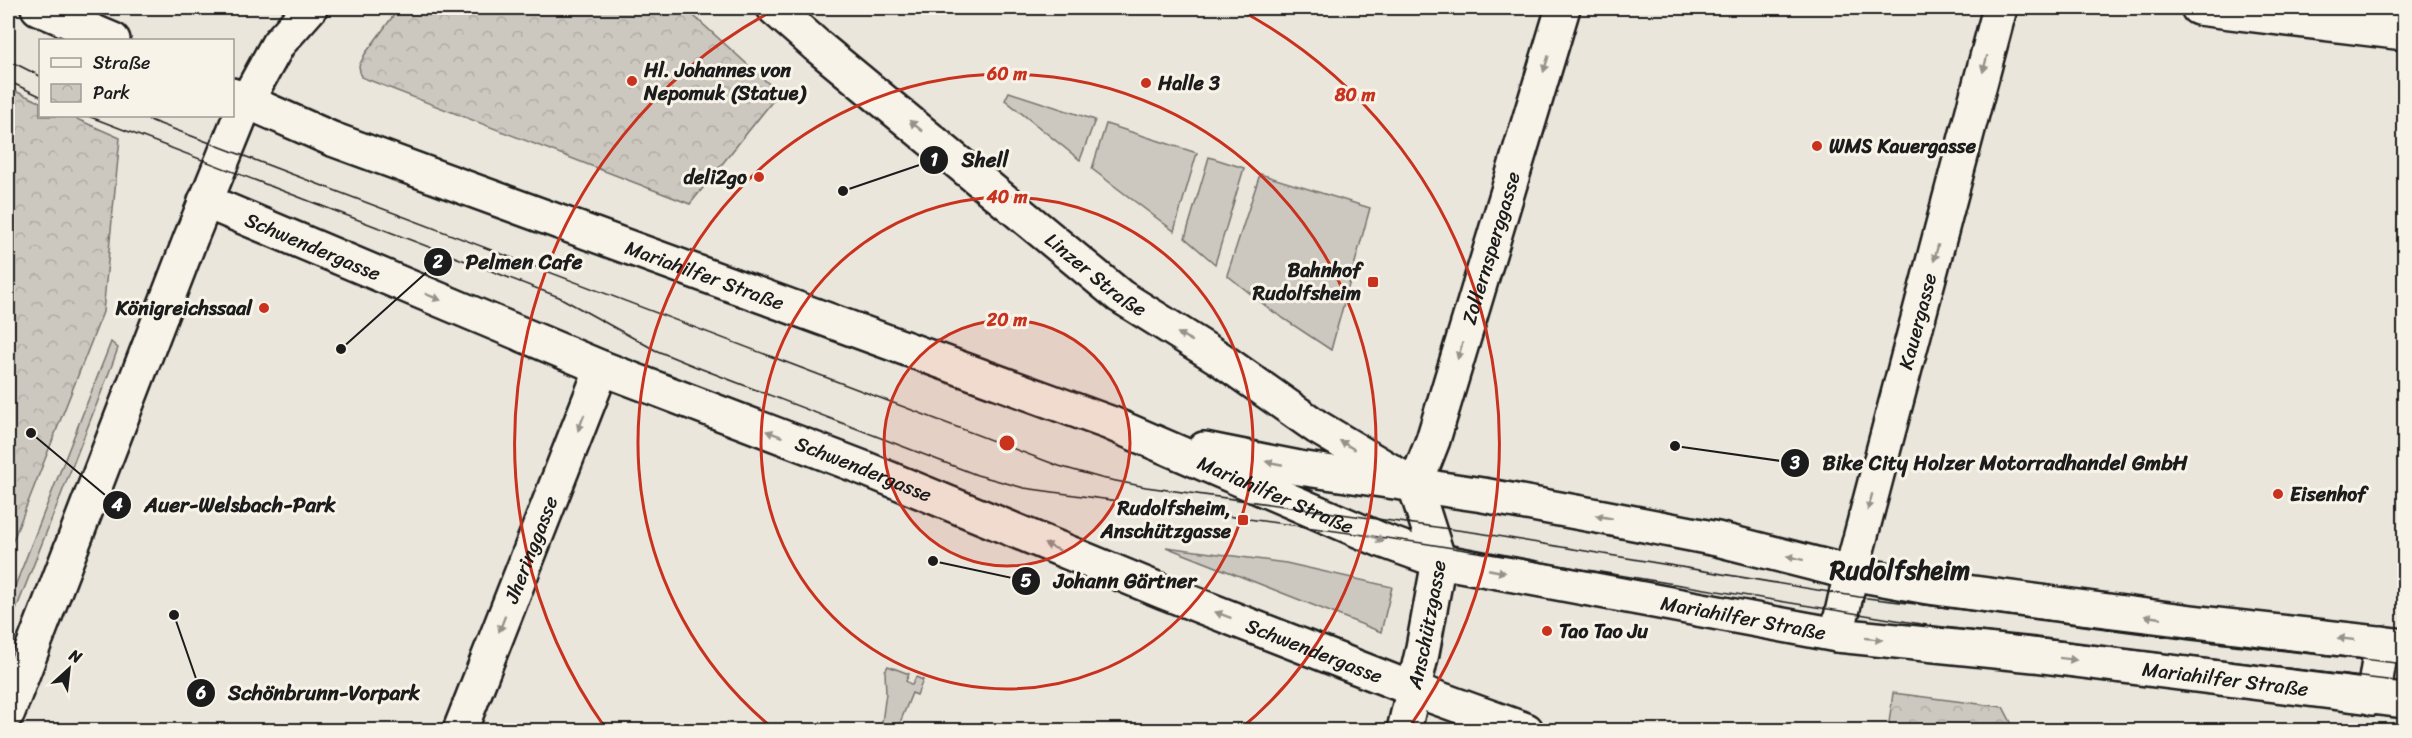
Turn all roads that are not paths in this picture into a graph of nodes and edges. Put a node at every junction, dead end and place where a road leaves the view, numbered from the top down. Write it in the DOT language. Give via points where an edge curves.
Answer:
graph roads {
  1 [pos="38,8"];
  2 [pos="310,8"];
  3 [pos="774,8"];
  4 [pos="1563,8"];
  5 [pos="2000,8"];
  6 [pos="2198,8"];
  7 [pos="2404,33"];
  8 [pos="111,39"];
  9 [pos="239,98"];
  10 [pos="234,113"];
  11 [pos="233,117"];
  12 [pos="205,201"];
  13 [pos="602,368"];
  14 [pos="1110,423"];
  15 [pos="1415,486"];
  16 [pos="1439,561"];
  17 [pos="1851,573"];
  18 [pos="1837,635"];
  19 [pos="2393,645"];
  20 [pos="1415,690"];
  21 [pos="2389,700"];
  22 [pos="8,712"];
  23 [pos="460,730"];
  24 [pos="1404,730"];
  25 [pos="1526,730"];
  1 -- 8 [label="street"];
  2 -- 9 [label="street"];
  15 -- 3 [label="street, Linzer Straße, one-way" via="1317,427 1219,358 1120,296"];
  4 -- 15 [label="street, Zollernsperggasse, one-way" via="1433,440"];
  5 -- 17 [label="street, Kauergasse, one-way"];
  6 -- 7 [label="street"];
  9 -- 10 [label="street"];
  9 -- 14 [label="street, Mariahilfer Straße" via="332,139"];
  11 -- 12 [label="street"];
  12 -- 13 [label="street, Schwendergasse, one-way"];
  12 -- 22 [label="street"];
  20 -- 13 [label="street, Schwendergasse, one-way" via="1067,554 866,469"];
  13 -- 23 [label="street, Jheringgasse, one-way"];
  15 -- 14 [label="street, Mariahilfer Straße, one-way" via="1202,449"];
  14 -- 16 [label="street, Mariahilfer Straße, one-way" via="1339,523"];
  15 -- 16 [label="street, Anschützgasse"];
  17 -- 15 [label="street, Mariahilfer Straße, one-way" via="1717,539"];
  16 -- 18 [label="street, Mariahilfer Straße, one-way"];
  16 -- 20 [label="street, Anschützgasse"];
  17 -- 18 [label="street, Kauergasse"];
  19 -- 17 [label="street, Mariahilfer Straße, one-way" via="1949,590"];
  18 -- 21 [label="street, Mariahilfer Straße, one-way" via="2034,655"];
  19 -- 21 [label="street"];
  20 -- 24 [label="street, Anschützgasse"];
  20 -- 25 [label="street, Schwendergasse"];
}
